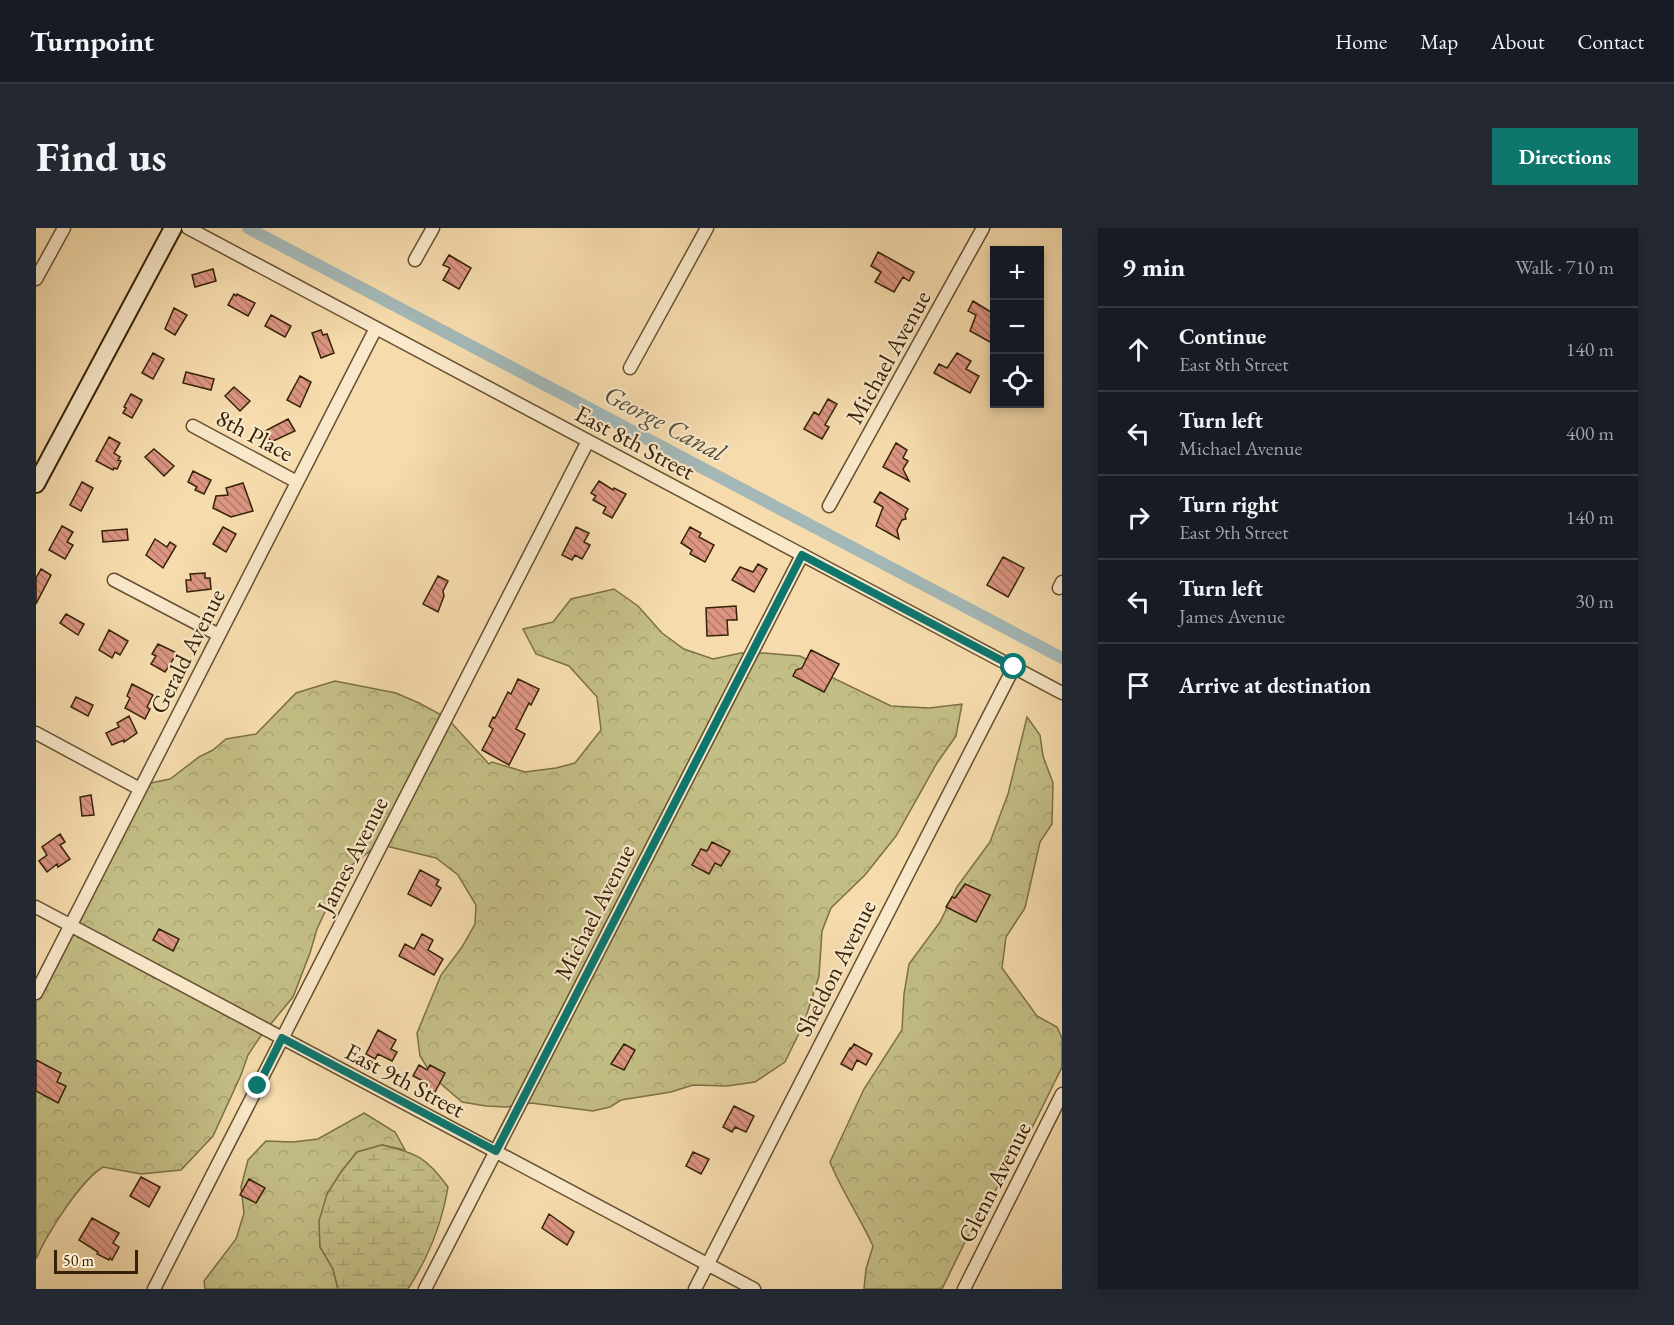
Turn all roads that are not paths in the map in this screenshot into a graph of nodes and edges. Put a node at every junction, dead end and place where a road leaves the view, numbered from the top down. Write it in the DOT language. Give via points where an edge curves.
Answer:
graph roads {
  1 [pos="64,228"];
  2 [pos="173,228"];
  3 [pos="188,228"];
  4 [pos="433,228"];
  5 [pos="707,228"];
  6 [pos="983,228"];
  7 [pos="415,260"];
  8 [pos="36,279"];
  9 [pos="376,328"];
  10 [pos="630,368"];
  11 [pos="193,426"];
  12 [pos="588,441"];
  13 [pos="297,482"];
  14 [pos="36,484"];
  15 [pos="829,506"];
  16 [pos="802,555"];
  17 [pos="114,580"];
  18 [pos="219,635"];
  19 [pos="1014,667"];
  20 [pos="1062,693"];
  21 [pos="36,733"];
  22 [pos="140,789"];
  23 [pos="36,907"];
  24 [pos="70,925"];
  25 [pos="36,993"];
  26 [pos="282,1038"];
  27 [pos="1062,1094"];
  28 [pos="496,1151"];
  29 [pos="708,1264"];
  30 [pos="154,1289"];
  31 [pos="425,1289"];
  32 [pos="695,1289"];
  33 [pos="754,1289"];
  34 [pos="964,1289"];
  1 -- 8 [label="street"];
  2 -- 14 [label="main road"];
  3 -- 9 [label="street, East 8th Street"];
  4 -- 7 [label="street"];
  5 -- 10 [label="street"];
  6 -- 15 [label="street, Michael Avenue"];
  9 -- 12 [label="street, East 8th Street"];
  9 -- 13 [label="street, Gerald Avenue"];
  11 -- 13 [label="street, 8th Place"];
  12 -- 16 [label="street, East 8th Street"];
  12 -- 26 [label="street, James Avenue"];
  13 -- 18 [label="street, Gerald Avenue"];
  16 -- 19 [label="street, East 8th Street"];
  16 -- 28 [label="street, Michael Avenue"];
  17 -- 18 [label="street"];
  18 -- 22 [label="street, Gerald Avenue"];
  19 -- 20 [label="street, East 8th Street"];
  19 -- 29 [label="street, Sheldon Avenue"];
  21 -- 22 [label="street"];
  22 -- 24 [label="street, Gerald Avenue"];
  23 -- 24 [label="street, East 9th Street"];
  24 -- 25 [label="street, Gerald Avenue"];
  24 -- 26 [label="street, East 9th Street"];
  26 -- 28 [label="street, East 9th Street"];
  26 -- 30 [label="street, James Avenue"];
  27 -- 34 [label="street, Glenn Avenue"];
  28 -- 29 [label="street, East 9th Street"];
  28 -- 31 [label="street, Michael Avenue"];
  29 -- 32 [label="street, Sheldon Avenue"];
  29 -- 33 [label="street, East 9th Street"];
}
